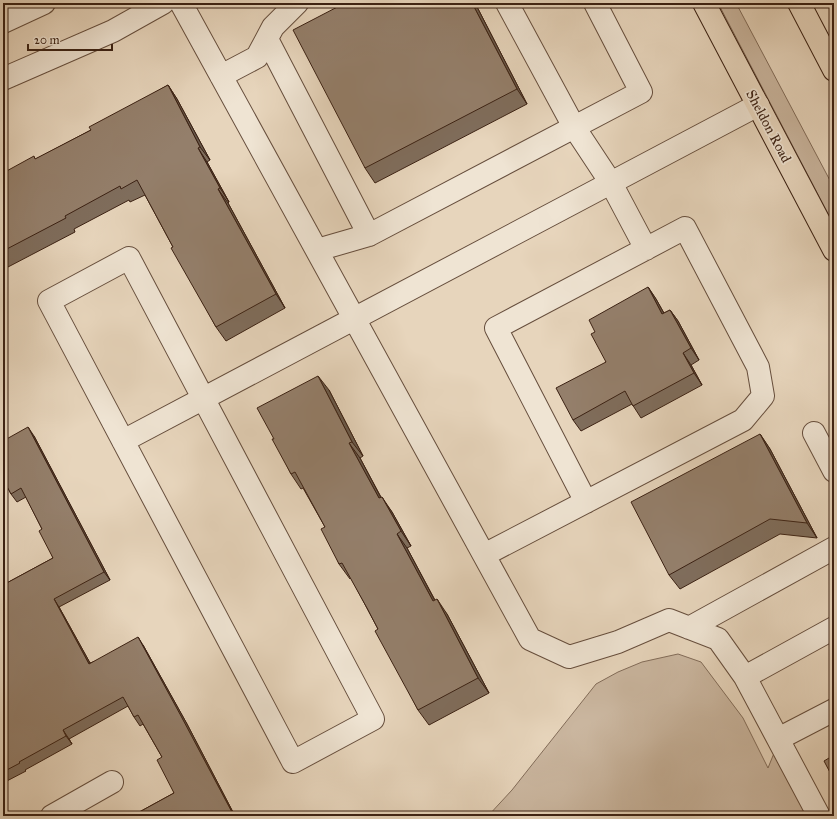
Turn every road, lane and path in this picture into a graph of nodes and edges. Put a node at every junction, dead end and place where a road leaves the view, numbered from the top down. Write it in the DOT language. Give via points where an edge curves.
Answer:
graph roads {
  1 [pos="44,3"];
  2 [pos="163,3"];
  3 [pos="181,3"];
  4 [pos="297,3"];
  5 [pos="508,3"];
  6 [pos="594,3"];
  7 [pos="704,3"];
  8 [pos="799,3"];
  9 [pos="3,22"];
  10 [pos="267,39"];
  11 [pos="834,70"];
  12 [pos="221,76"];
  13 [pos="3,79"];
  14 [pos="758,105"];
  15 [pos="574,127"];
  16 [pos="611,183"];
  17 [pos="369,235"];
  18 [pos="646,249"];
  19 [pos="317,250"];
  20 [pos="834,250"];
  21 [pos="355,319"];
  22 [pos="203,398"];
  23 [pos="814,434"];
  24 [pos="123,441"];
  25 [pos="834,471"];
  26 [pos="586,502"];
  27 [pos="834,548"];
  28 [pos="484,555"];
  29 [pos="689,628"];
  30 [pos="834,628"];
  31 [pos="745,677"];
  32 [pos="834,710"];
  33 [pos="778,739"];
  34 [pos="112,782"];
  35 [pos="52,816"];
  36 [pos="819,816"];
  1 -- 9 [label="street"];
  2 -- 13 [label="street" via="113,31"];
  3 -- 12 [label="street"];
  4 -- 10 [label="street" via="273,27"];
  5 -- 15 [label="street"];
  6 -- 15 [label="street" via="641,92"];
  7 -- 14 [label="main road, Sheldon Road"];
  8 -- 11 [label="main road"];
  10 -- 12 [label="street" via="257,57"];
  10 -- 17 [label="street"];
  12 -- 19 [label="street"];
  14 -- 16 [label="street"];
  14 -- 20 [label="main road, Sheldon Road"];
  15 -- 16 [label="street"];
  15 -- 17 [label="street"];
  16 -- 18 [label="street"];
  16 -- 21 [label="street"];
  17 -- 19 [label="street"];
  18 -- 26 [label="street" via="496,328"];
  18 -- 26 [label="street" via="685,228 758,367 763,396 743,420"];
  19 -- 21 [label="street"];
  21 -- 22 [label="street"];
  21 -- 28 [label="street"];
  22 -- 24 [label="street"];
  22 -- 24 [label="street" via="129,258 49,301"];
  22 -- 24 [label="street" via="373,719 293,762"];
  23 -- 25 [label="street"];
  26 -- 28 [label="street"];
  27 -- 29 [label="street"];
  28 -- 29 [label="street" via="530,639 568,657 618,642 669,620"];
  29 -- 31 [label="street" via="718,639"];
  30 -- 31 [label="street"];
  31 -- 33 [label="street"];
  32 -- 33 [label="street"];
  33 -- 36 [label="street"];
  34 -- 35 [label="street"];
}
